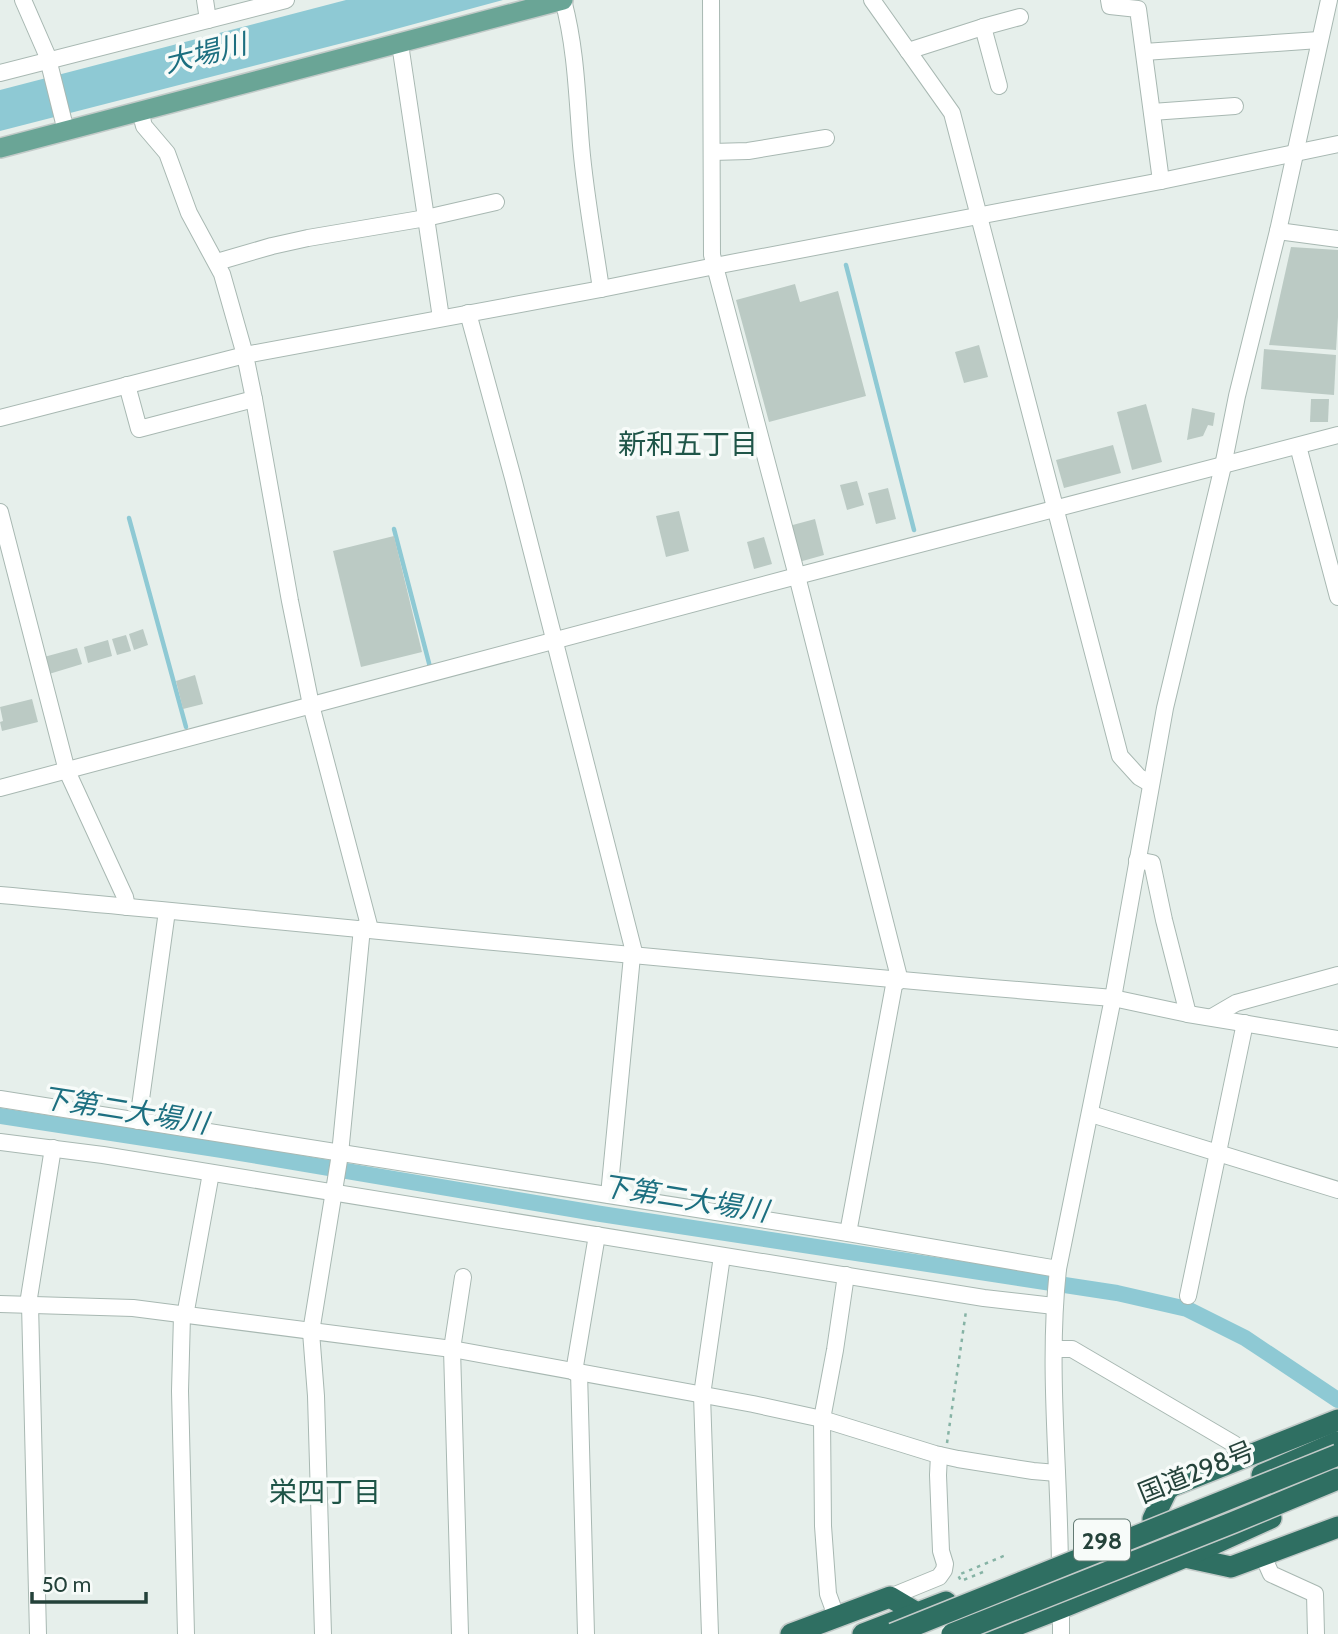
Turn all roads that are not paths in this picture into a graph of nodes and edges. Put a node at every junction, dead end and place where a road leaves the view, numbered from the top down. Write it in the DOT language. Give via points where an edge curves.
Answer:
graph roads {
  1 [pos="23,0"];
  2 [pos="205,0"];
  3 [pos="286,0"];
  4 [pos="563,0"];
  5 [pos="710,0"];
  6 [pos="872,0"];
  7 [pos="1110,0"];
  8 [pos="1329,0"];
  9 [pos="1020,17"];
  10 [pos="208,20"];
  11 [pos="984,27"];
  12 [pos="1319,40"];
  13 [pos="400,44"];
  14 [pos="908,51"];
  15 [pos="1144,52"];
  16 [pos="49,63"];
  17 [pos="0,73"];
  18 [pos="999,86"];
  19 [pos="1235,106"];
  20 [pos="141,111"];
  21 [pos="1152,112"];
  22 [pos="64,124"];
  23 [pos="826,138"];
  24 [pos="1338,144"];
  25 [pos="0,148"];
  26 [pos="712,152"];
  27 [pos="1294,154"];
  28 [pos="1161,181"];
  29 [pos="496,202"];
  30 [pos="978,215"];
  31 [pos="426,218"];
  32 [pos="1278,231"];
  33 [pos="1338,239"];
  34 [pos="217,261"];
  35 [pos="715,266"];
  36 [pos="601,289"];
  37 [pos="468,313"];
  38 [pos="441,318"];
  39 [pos="245,355"];
  40 [pos="127,385"];
  41 [pos="254,399"];
  42 [pos="0,418"];
  43 [pos="1338,435"];
  44 [pos="1298,446"];
  45 [pos="1223,466"];
  46 [pos="1056,509"];
  47 [pos="0,512"];
  48 [pos="797,576"];
  49 [pos="1338,597"];
  50 [pos="554,640"];
  51 [pos="312,705"];
  52 [pos="67,771"];
  53 [pos="1151,785"];
  54 [pos="0,788"];
  55 [pos="1138,860"];
  56 [pos="0,895"];
  57 [pos="127,907"];
  58 [pos="167,911"];
  59 [pos="366,929"];
  60 [pos="633,956"];
  61 [pos="1338,975"];
  62 [pos="897,980"];
  63 [pos="1113,998"];
  64 [pos="1188,1014"];
  65 [pos="1212,1017"];
  66 [pos="1245,1023"];
  67 [pos="1338,1039"];
  68 [pos="0,1099"];
  69 [pos="1091,1114"];
  70 [pos="138,1121"];
  71 [pos="0,1142"];
  72 [pos="53,1149"];
  73 [pos="1219,1153"];
  74 [pos="340,1154"];
  75 [pos="211,1173"];
  76 [pos="1338,1190"];
  77 [pos="333,1193"];
  78 [pos="609,1195"];
  79 [pos="848,1233"];
  80 [pos="597,1235"];
  81 [pos="722,1256"];
  82 [pos="1058,1269"];
  83 [pos="846,1275"];
  84 [pos="463,1277"];
  85 [pos="1188,1296"];
  86 [pos="0,1304"];
  87 [pos="29,1304"];
  88 [pos="1054,1306"];
  89 [pos="184,1316"];
  90 [pos="311,1332"];
  91 [pos="452,1349"];
  92 [pos="1054,1349"];
  93 [pos="577,1372"];
  94 [pos="702,1395"];
  95 [pos="822,1419"];
  96 [pos="1334,1429"];
  97 [pos="1338,1455"];
  98 [pos="942,1456"];
  99 [pos="1240,1458"];
  100 [pos="1057,1473"];
  101 [pos="1338,1479"];
  102 [pos="1338,1490"];
  103 [pos="1153,1519"];
  104 [pos="1338,1527"];
  105 [pos="1263,1556"];
  106 [pos="1060,1557"];
  107 [pos="1185,1557"];
  108 [pos="890,1597"];
  109 [pos="1060,1608"];
  110 [pos="918,1613"];
  111 [pos="836,1616"];
  112 [pos="38,1634"];
  113 [pos="186,1634"];
  114 [pos="323,1634"];
  115 [pos="460,1634"];
  116 [pos="586,1634"];
  117 [pos="710,1634"];
  118 [pos="791,1634"];
  119 [pos="863,1634"];
  120 [pos="893,1634"];
  121 [pos="952,1634"];
  122 [pos="994,1634"];
  123 [pos="1061,1634"];
  124 [pos="1316,1634"];
  1 -- 16 [label="street"];
  2 -- 10 [label="street"];
  3 -- 10 [label="street"];
  4 -- 13 [label="main road"];
  4 -- 36 [label="street" via="576,65 582,157"];
  5 -- 26 [label="street"];
  6 -- 14 [label="street"];
  7 -- 15 [label="street" via="1110,6 1138,9"];
  8 -- 12 [label="street"];
  9 -- 11 [label="street"];
  10 -- 16 [label="street"];
  11 -- 14 [label="street"];
  11 -- 18 [label="street"];
  12 -- 15 [label="street"];
  12 -- 27 [label="street"];
  13 -- 20 [label="main road"];
  13 -- 31 [label="street"];
  14 -- 30 [label="street" via="952,113"];
  15 -- 21 [label="street"];
  16 -- 17 [label="street"];
  16 -- 22 [label="street"];
  19 -- 21 [label="street"];
  20 -- 22 [label="main road"];
  20 -- 34 [label="street" via="144,126 167,153 190,213"];
  21 -- 28 [label="street"];
  22 -- 25 [label="main road"];
  23 -- 26 [label="street"];
  24 -- 27 [label="street"];
  26 -- 35 [label="street"];
  27 -- 28 [label="street"];
  27 -- 32 [label="street"];
  28 -- 30 [label="street"];
  29 -- 31 [label="street"];
  30 -- 35 [label="street"];
  30 -- 46 [label="street"];
  31 -- 34 [label="street" via="296,240"];
  31 -- 38 [label="street"];
  32 -- 33 [label="street"];
  32 -- 45 [label="street"];
  34 -- 39 [label="street"];
  35 -- 36 [label="street"];
  35 -- 48 [label="street"];
  36 -- 37 [label="street"];
  37 -- 38 [label="street"];
  37 -- 50 [label="street"];
  38 -- 39 [label="street"];
  39 -- 40 [label="street"];
  39 -- 41 [label="street"];
  40 -- 41 [label="street" via="139,429"];
  40 -- 42 [label="street"];
  41 -- 51 [label="street"];
  43 -- 44 [label="street"];
  44 -- 45 [label="street"];
  44 -- 49 [label="street"];
  45 -- 46 [label="street"];
  45 -- 53 [label="street"];
  46 -- 48 [label="street"];
  46 -- 53 [label="street" via="1120,756"];
  47 -- 52 [label="street"];
  48 -- 50 [label="street"];
  48 -- 62 [label="street"];
  50 -- 51 [label="street"];
  50 -- 60 [label="street"];
  51 -- 52 [label="street"];
  51 -- 59 [label="street"];
  52 -- 54 [label="street"];
  52 -- 57 [label="street"];
  53 -- 55 [label="street"];
  55 -- 63 [label="street"];
  55 -- 64 [label="street" via="1152,863"];
  56 -- 57 [label="street"];
  57 -- 58 [label="street"];
  58 -- 59 [label="street"];
  58 -- 70 [label="street"];
  59 -- 60 [label="street"];
  59 -- 74 [label="street"];
  60 -- 62 [label="street"];
  60 -- 78 [label="street"];
  61 -- 65 [label="street" via="1236,1003"];
  62 -- 63 [label="street"];
  62 -- 79 [label="street"];
  63 -- 64 [label="street"];
  63 -- 69 [label="street"];
  64 -- 65 [label="street"];
  65 -- 66 [label="street"];
  66 -- 67 [label="street"];
  66 -- 73 [label="street"];
  68 -- 70 [label="street"];
  69 -- 73 [label="street"];
  69 -- 82 [label="street"];
  70 -- 74 [label="street"];
  71 -- 72 [label="street"];
  72 -- 75 [label="street"];
  72 -- 87 [label="street"];
  73 -- 76 [label="street"];
  73 -- 85 [label="street"];
  74 -- 77 [label="street"];
  74 -- 78 [label="street"];
  75 -- 77 [label="street"];
  75 -- 89 [label="street"];
  77 -- 80 [label="street"];
  77 -- 90 [label="street"];
  78 -- 79 [label="street"];
  79 -- 82 [label="street"];
  80 -- 81 [label="street"];
  80 -- 93 [label="street"];
  81 -- 83 [label="street"];
  81 -- 94 [label="street"];
  82 -- 88 [label="street"];
  83 -- 88 [label="street"];
  83 -- 95 [label="street"];
  84 -- 91 [label="street"];
  86 -- 87 [label="street"];
  87 -- 89 [label="street" via="133,1308"];
  87 -- 112 [label="street"];
  88 -- 92 [label="street"];
  89 -- 90 [label="street"];
  89 -- 113 [label="street" via="180,1391"];
  90 -- 91 [label="street"];
  90 -- 114 [label="street"];
  91 -- 93 [label="street"];
  91 -- 115 [label="street"];
  92 -- 99 [label="street" via="1072,1349 1234,1444"];
  92 -- 100 [label="street"];
  93 -- 94 [label="street"];
  93 -- 116 [label="street"];
  94 -- 95 [label="street"];
  94 -- 117 [label="street"];
  95 -- 98 [label="street"];
  95 -- 111 [label="street" via="823,1526 828,1594"];
  96 -- 99 [label="highway"];
  96 -- 103 [label="highway, 国道298号 / 298" via="1212,1497"];
  97 -- 120 [label="highway, bridge"];
  98 -- 100 [label="street"];
  98 -- 108 [label="street" via="938,1475 944,1570 939,1577"];
  99 -- 103 [label="highway" via="1172,1486"];
  100 -- 106 [label="street"];
  101 -- 121 [label="highway, bridge"];
  102 -- 107 [label="highway, 298"];
  103 -- 106 [label="highway, 国道298号 / 298"];
  104 -- 105 [label="highway"];
  105 -- 107 [label="highway" via="1231,1567"];
  105 -- 124 [label="street" via="1271,1574 1315,1594"];
  106 -- 109 [label="street"];
  106 -- 110 [label="highway, 国道298号 / 298"];
  107 -- 109 [label="highway, 298"];
  108 -- 110 [label="highway"];
  108 -- 111 [label="highway"];
  109 -- 122 [label="highway, 298"];
  109 -- 123 [label="street"];
  110 -- 119 [label="highway, 国道298号 / 298"];
  111 -- 118 [label="highway"];
}
